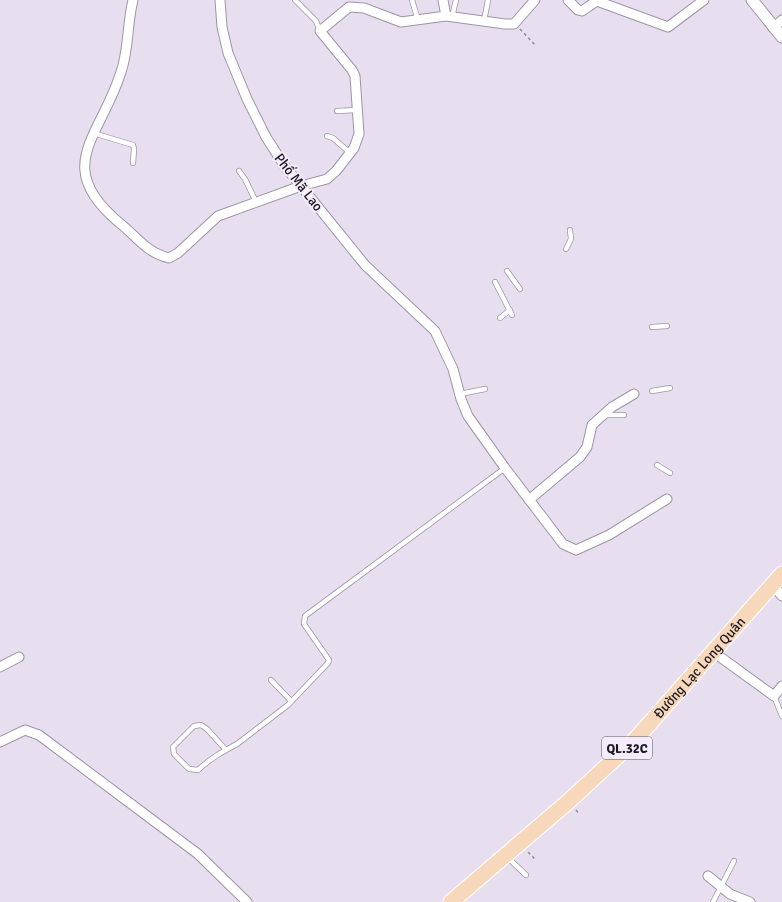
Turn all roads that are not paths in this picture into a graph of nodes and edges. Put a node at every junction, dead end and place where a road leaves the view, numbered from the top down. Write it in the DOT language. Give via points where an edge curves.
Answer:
graph roads {
  1 [pos="133,0"];
  2 [pos="220,0"];
  3 [pos="295,0"];
  4 [pos="412,0"];
  5 [pos="443,0"];
  6 [pos="456,0"];
  7 [pos="488,0"];
  8 [pos="535,0"];
  9 [pos="568,0"];
  10 [pos="704,0"];
  11 [pos="752,0"];
  12 [pos="597,1"];
  13 [pos="349,4"];
  14 [pos="449,16"];
  15 [pos="418,20"];
  16 [pos="782,20"];
  17 [pos="484,21"];
  18 [pos="773,28"];
  19 [pos="320,31"];
  20 [pos="782,37"];
  21 [pos="357,110"];
  22 [pos="337,111"];
  23 [pos="93,133"];
  24 [pos="327,136"];
  25 [pos="350,153"];
  26 [pos="133,163"];
  27 [pos="239,171"];
  28 [pos="301,186"];
  29 [pos="256,202"];
  30 [pos="570,230"];
  31 [pos="566,249"];
  32 [pos="507,271"];
  33 [pos="495,282"];
  34 [pos="520,289"];
  35 [pos="500,318"];
  36 [pos="667,326"];
  37 [pos="652,327"];
  38 [pos="670,388"];
  39 [pos="485,389"];
  40 [pos="652,391"];
  41 [pos="460,394"];
  42 [pos="634,394"];
  43 [pos="603,415"];
  44 [pos="624,415"];
  45 [pos="657,465"];
  46 [pos="505,468"];
  47 [pos="670,473"];
  48 [pos="667,499"];
  49 [pos="529,500"];
  50 [pos="777,579"];
  51 [pos="782,596"];
  52 [pos="712,652"];
  53 [pos="19,657"];
  54 [pos="0,667"];
  55 [pos="270,680"];
  56 [pos="782,686"];
  57 [pos="774,696"];
  58 [pos="291,701"];
  59 [pos="782,716"];
  60 [pos="0,742"];
  61 [pos="226,750"];
  62 [pos="506,856"];
  63 [pos="734,861"];
  64 [pos="526,875"];
  65 [pos="708,876"];
  66 [pos="722,888"];
  67 [pos="247,902"];
  68 [pos="451,902"];
  69 [pos="713,902"];
  70 [pos="750,902"];
  1 -- 23 [label="street" via="122,72"];
  2 -- 28 [label="street, Phố Mã Lao" via="222,27 228,53 247,99 266,137"];
  3 -- 19 [label="lane" via="316,21"];
  4 -- 15 [label="lane"];
  5 -- 14 [label="street"];
  6 -- 14 [label="lane"];
  7 -- 17 [label="lane"];
  8 -- 17 [label="street" via="514,24"];
  9 -- 12 [label="street" via="582,11"];
  10 -- 12 [label="street" via="668,27"];
  11 -- 18 [label="street"];
  13 -- 15 [label="street" via="401,22"];
  13 -- 19 [label="street"];
  14 -- 15 [label="street"];
  14 -- 17 [label="street"];
  16 -- 18 [label="street"];
  18 -- 20 [label="street"];
  19 -- 21 [label="street" via="355,76"];
  21 -- 22 [label="lane"];
  21 -- 25 [label="street" via="359,134"];
  23 -- 26 [label="lane" via="133,145"];
  23 -- 29 [label="street" via="86,154 86,172 90,189 101,207 147,249 158,255 168,258 178,253 212,219"];
  24 -- 25 [label="lane" via="334,138"];
  25 -- 28 [label="street" via="327,179"];
  27 -- 29 [label="lane"];
  28 -- 29 [label="street"];
  28 -- 41 [label="street, Phố Mã Lao" via="365,265 435,331 453,369"];
  30 -- 31 [label="lane" via="571,239"];
  32 -- 34 [label="lane"];
  33 -- 35 [label="lane" via="511,312"];
  36 -- 37 [label="lane"];
  38 -- 40 [label="lane"];
  39 -- 41 [label="lane"];
  41 -- 46 [label="street" via="468,416"];
  42 -- 43 [label="street"];
  43 -- 44 [label="lane"];
  43 -- 49 [label="street" via="591,427 588,445 580,457"];
  45 -- 47 [label="lane"];
  46 -- 49 [label="street"];
  46 -- 58 [label="lane" via="305,616 304,624 329,660"];
  48 -- 49 [label="street" via="609,535 576,550 563,544"];
  50 -- 51 [label="street"];
  50 -- 52 [label="highway, Đường Lạc Long Quân / QL.32C"];
  52 -- 57 [label="street"];
  52 -- 62 [label="highway, Đường Lạc Long Quân / QL.32C" via="606,769"];
  53 -- 54 [label="street"];
  55 -- 58 [label="lane"];
  56 -- 57 [label="street"];
  57 -- 59 [label="lane"];
  58 -- 61 [label="lane"];
  60 -- 67 [label="street" via="25,730 39,735 198,854"];
  61 -- 61 [label="lane" via="212,757 198,770 189,769 173,751 173,747 194,726 201,725"];
  62 -- 64 [label="lane"];
  62 -- 68 [label="highway, Đường Lạc Long Quân / QL.32C"];
  63 -- 66 [label="lane"];
  65 -- 66 [label="street"];
  66 -- 69 [label="lane"];
  66 -- 70 [label="street"];
}
